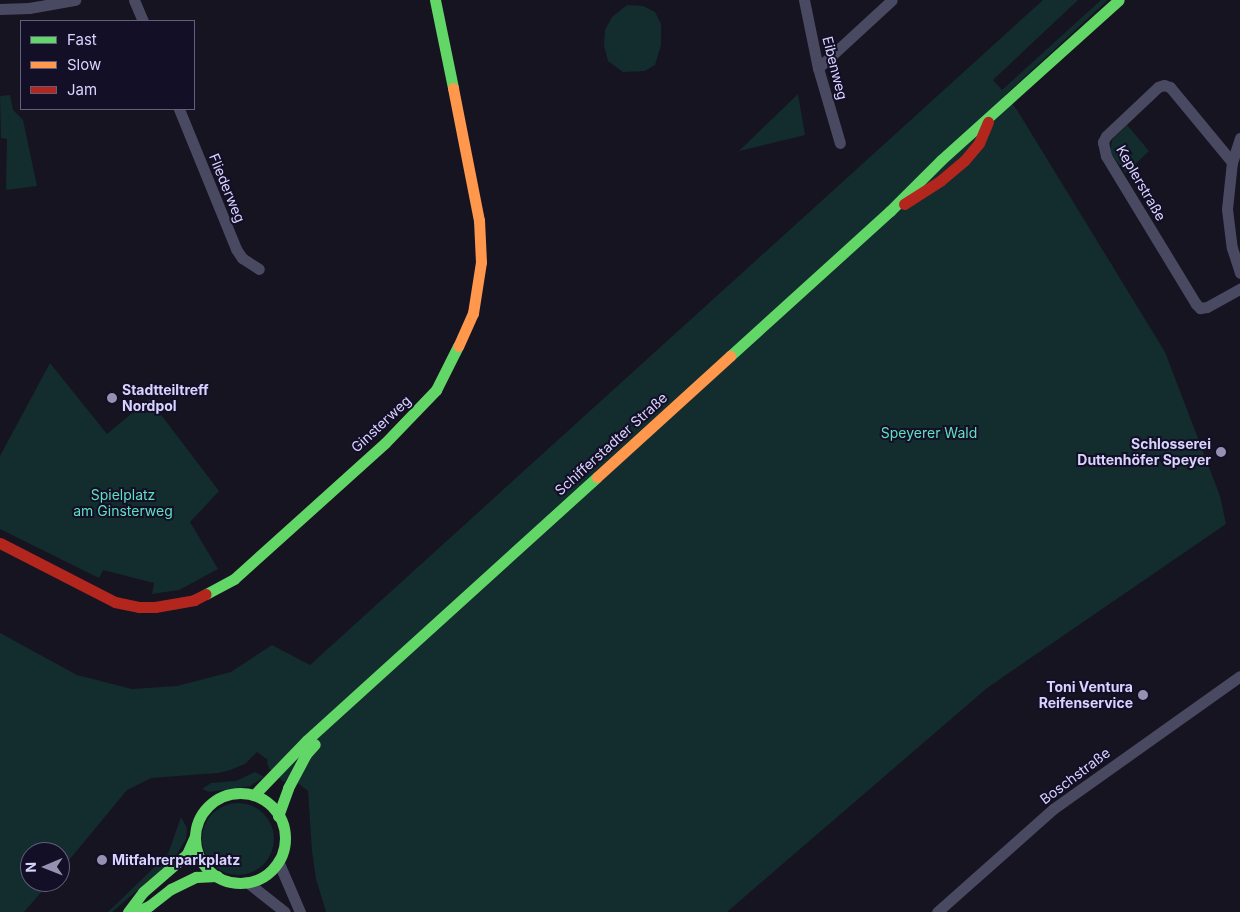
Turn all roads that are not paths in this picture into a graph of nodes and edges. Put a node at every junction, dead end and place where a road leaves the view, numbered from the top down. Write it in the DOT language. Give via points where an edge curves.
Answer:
graph roads {
  1 [pos="75,0"];
  2 [pos="134,0"];
  3 [pos="435,0"];
  4 [pos="804,0"];
  5 [pos="892,0"];
  6 [pos="1118,0"];
  7 [pos="0,8"];
  8 [pos="143,20"];
  9 [pos="818,68"];
  10 [pos="179,110"];
  11 [pos="988,119"];
  12 [pos="1240,138"];
  13 [pos="840,143"];
  14 [pos="1232,162"];
  15 [pos="890,211"];
  16 [pos="259,269"];
  17 [pos="1240,273"];
  18 [pos="1240,289"];
  19 [pos="0,543"];
  20 [pos="1240,676"];
  21 [pos="352,700"];
  22 [pos="254,795"];
  23 [pos="278,816"];
  24 [pos="195,836"];
  25 [pos="278,862"];
  26 [pos="217,876"];
  27 [pos="247,882"];
  28 [pos="128,912"];
  29 [pos="134,912"];
  30 [pos="285,912"];
  31 [pos="300,912"];
  32 [pos="937,912"];
  1 -- 7 [label="street" via="28,8"];
  2 -- 8 [label="street"];
  3 -- 19 [label="main road, Ginsterweg" via="479,220 481,262 473,313 436,390 385,443 234,579 194,600 155,607 115,602"];
  4 -- 9 [label="street, Eibenweg"];
  5 -- 9 [label="street"];
  6 -- 11 [label="main road, Schifferstadter Straße"];
  9 -- 13 [label="street, Eibenweg"];
  10 -- 16 [label="street, Fliederweg" via="236,249 242,258"];
  11 -- 15 [label="main road, Schifferstadter Straße"];
  11 -- 15 [label="main road, Schifferstadter Straße" via="979,143 953,171"];
  12 -- 14 [label="street"];
  14 -- 17 [label="street" via="1228,186 1228,228"];
  14 -- 18 [label="street, Keplerstraße" via="1170,87 1164,85 1158,87 1103,142 1106,156 1196,304 1200,308 1207,307"];
  15 -- 21 [label="main road, Schifferstadter Straße"];
  20 -- 32 [label="street, Boschstraße" via="1054,809"];
  21 -- 22 [label="main road, Schifferstadter Straße" via="307,740"];
  21 -- 23 [label="main road, Schifferstadter Straße" via="306,754"];
  22 -- 23 [label="main road" via="266,801"];
  22 -- 24 [label="main road" via="233,793 212,802 198,820"];
  23 -- 25 [label="main road" via="284,836"];
  24 -- 26 [label="main road" via="200,859"];
  24 -- 28 [label="main road" via="187,854 143,892"];
  25 -- 27 [label="main road" via="270,871"];
  25 -- 31 [label="street"];
  26 -- 27 [label="main road" via="237,883"];
  26 -- 29 [label="main road" via="196,877 171,889 150,906"];
  27 -- 30 [label="street"];
}
